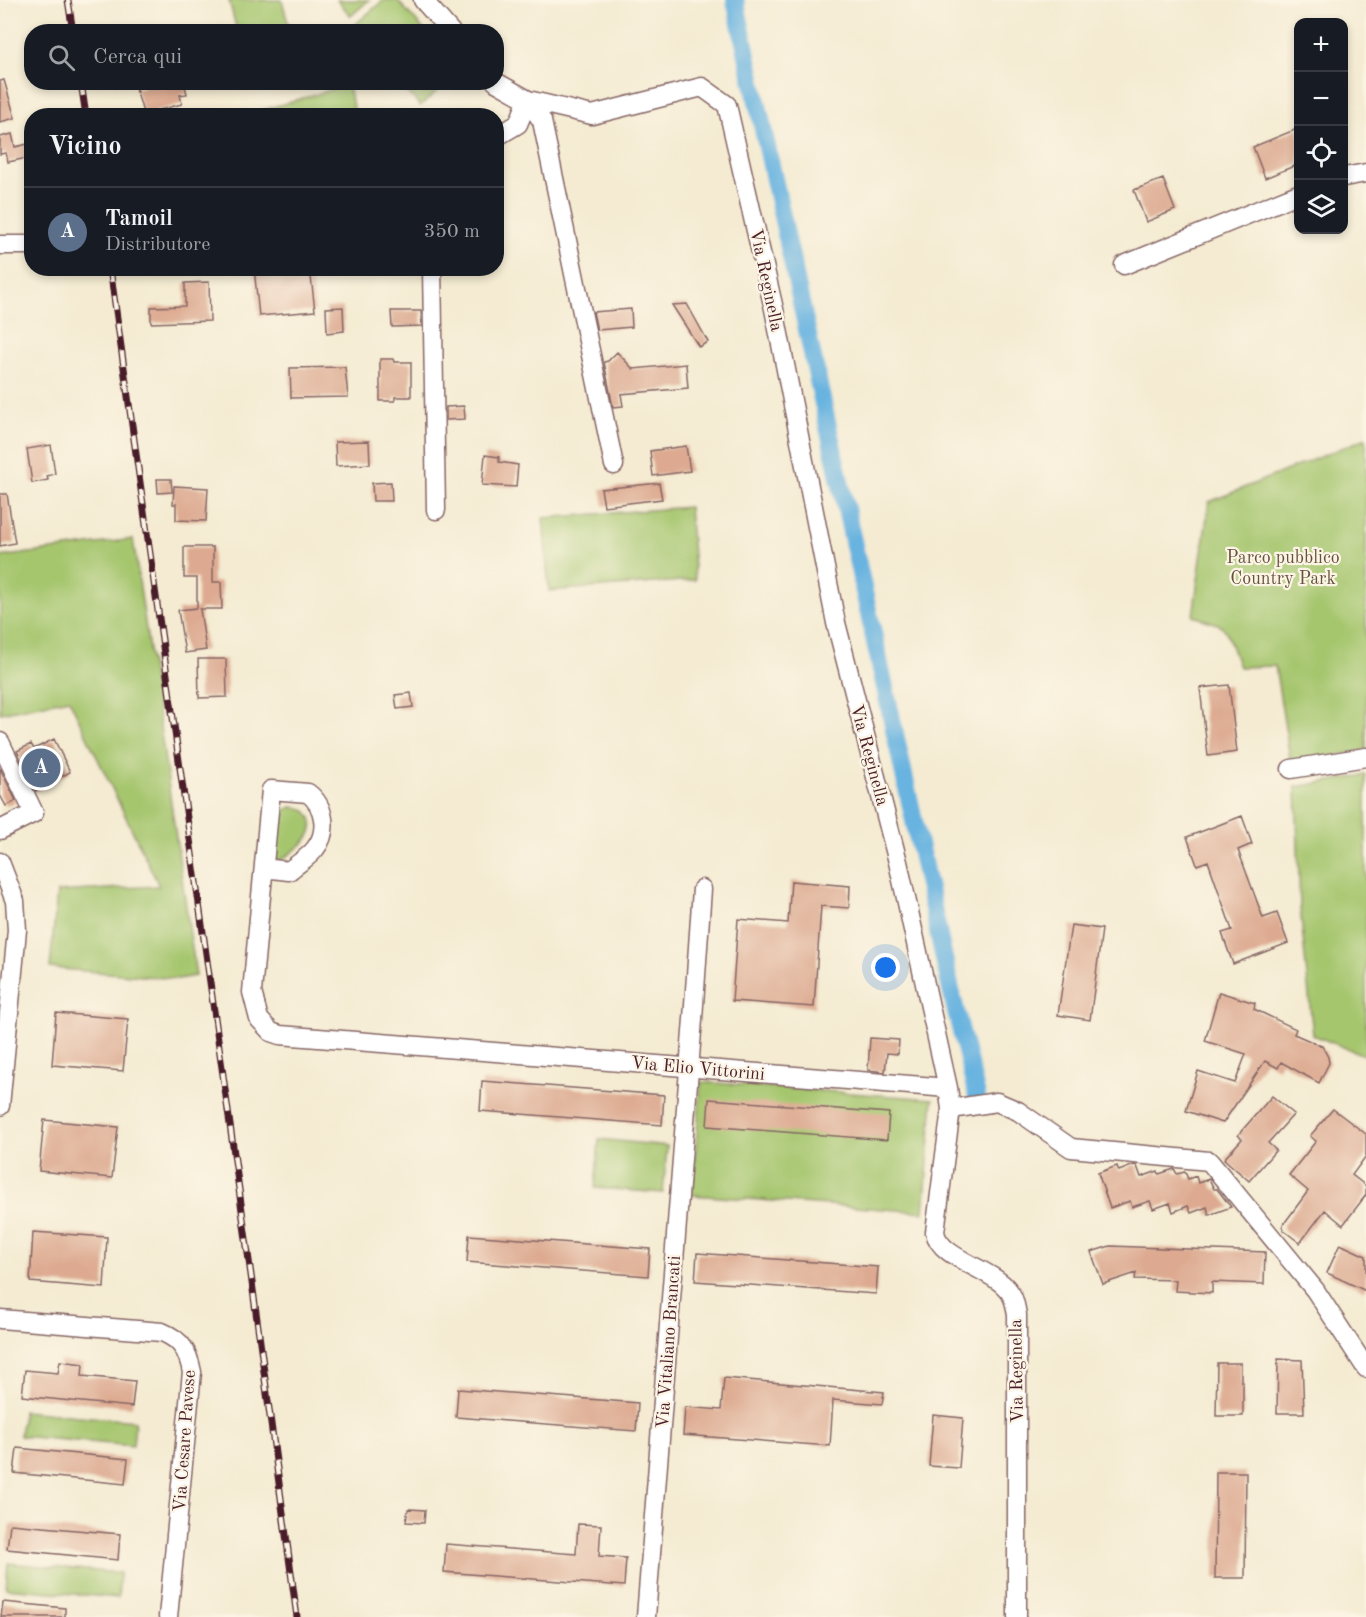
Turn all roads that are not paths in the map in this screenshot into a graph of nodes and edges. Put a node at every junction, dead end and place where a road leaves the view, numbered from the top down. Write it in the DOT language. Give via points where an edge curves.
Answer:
graph roads {
  1 [pos="423,0"];
  2 [pos="444,24"];
  3 [pos="504,86"];
  4 [pos="528,100"];
  5 [pos="504,133"];
  6 [pos="1366,173"];
  7 [pos="1348,176"];
  8 [pos="1294,196"];
  9 [pos="0,245"];
  10 [pos="24,245"];
  11 [pos="1124,265"];
  12 [pos="432,276"];
  13 [pos="614,465"];
  14 [pos="436,510"];
  15 [pos="0,742"];
  16 [pos="1366,757"];
  17 [pos="1291,770"];
  18 [pos="0,830"];
  19 [pos="0,862"];
  20 [pos="264,868"];
  21 [pos="702,889"];
  22 [pos="8,902"];
  23 [pos="690,1067"];
  24 [pos="948,1088"];
  25 [pos="0,1106"];
  26 [pos="958,1108"];
  27 [pos="0,1319"];
  28 [pos="1366,1368"];
  29 [pos="168,1617"];
  30 [pos="646,1617"];
  31 [pos="1017,1617"];
  1 -- 2 [label="street"];
  3 -- 4 [label="street, Via Reginella"];
  4 -- 5 [label="street" via="518,124"];
  4 -- 13 [label="street" via="542,122"];
  4 -- 24 [label="street, Via Reginella" via="592,115 702,87 727,105 774,309 836,623 898,862"];
  6 -- 7 [label="street"];
  8 -- 11 [label="street"];
  9 -- 10 [label="street"];
  12 -- 14 [label="street"];
  15 -- 18 [label="street" via="34,813"];
  16 -- 17 [label="street"];
  19 -- 22 [label="street"];
  20 -- 20 [label="street, Via Elio Vittorini" via="271,790 308,793 319,805 323,818 323,832 316,849 289,870"];
  20 -- 23 [label="street, Via Elio Vittorini" via="252,992 256,1011 271,1032 288,1037"];
  21 -- 23 [label="street, Via Vitaliano Brancati"];
  22 -- 25 [label="street" via="16,939"];
  23 -- 24 [label="street, Via Elio Vittorini"];
  23 -- 30 [label="street, Via Vitaliano Brancati"];
  24 -- 26 [label="street, Via Reginella"];
  26 -- 28 [label="street" via="997,1102 1018,1111 1071,1148 1209,1161 1315,1290"];
  26 -- 31 [label="street, Via Reginella" via="934,1232 950,1251 1002,1283 1012,1296 1017,1315"];
  27 -- 29 [label="street, Via Cesare Pavese" via="162,1332 182,1344 192,1372"];
}
